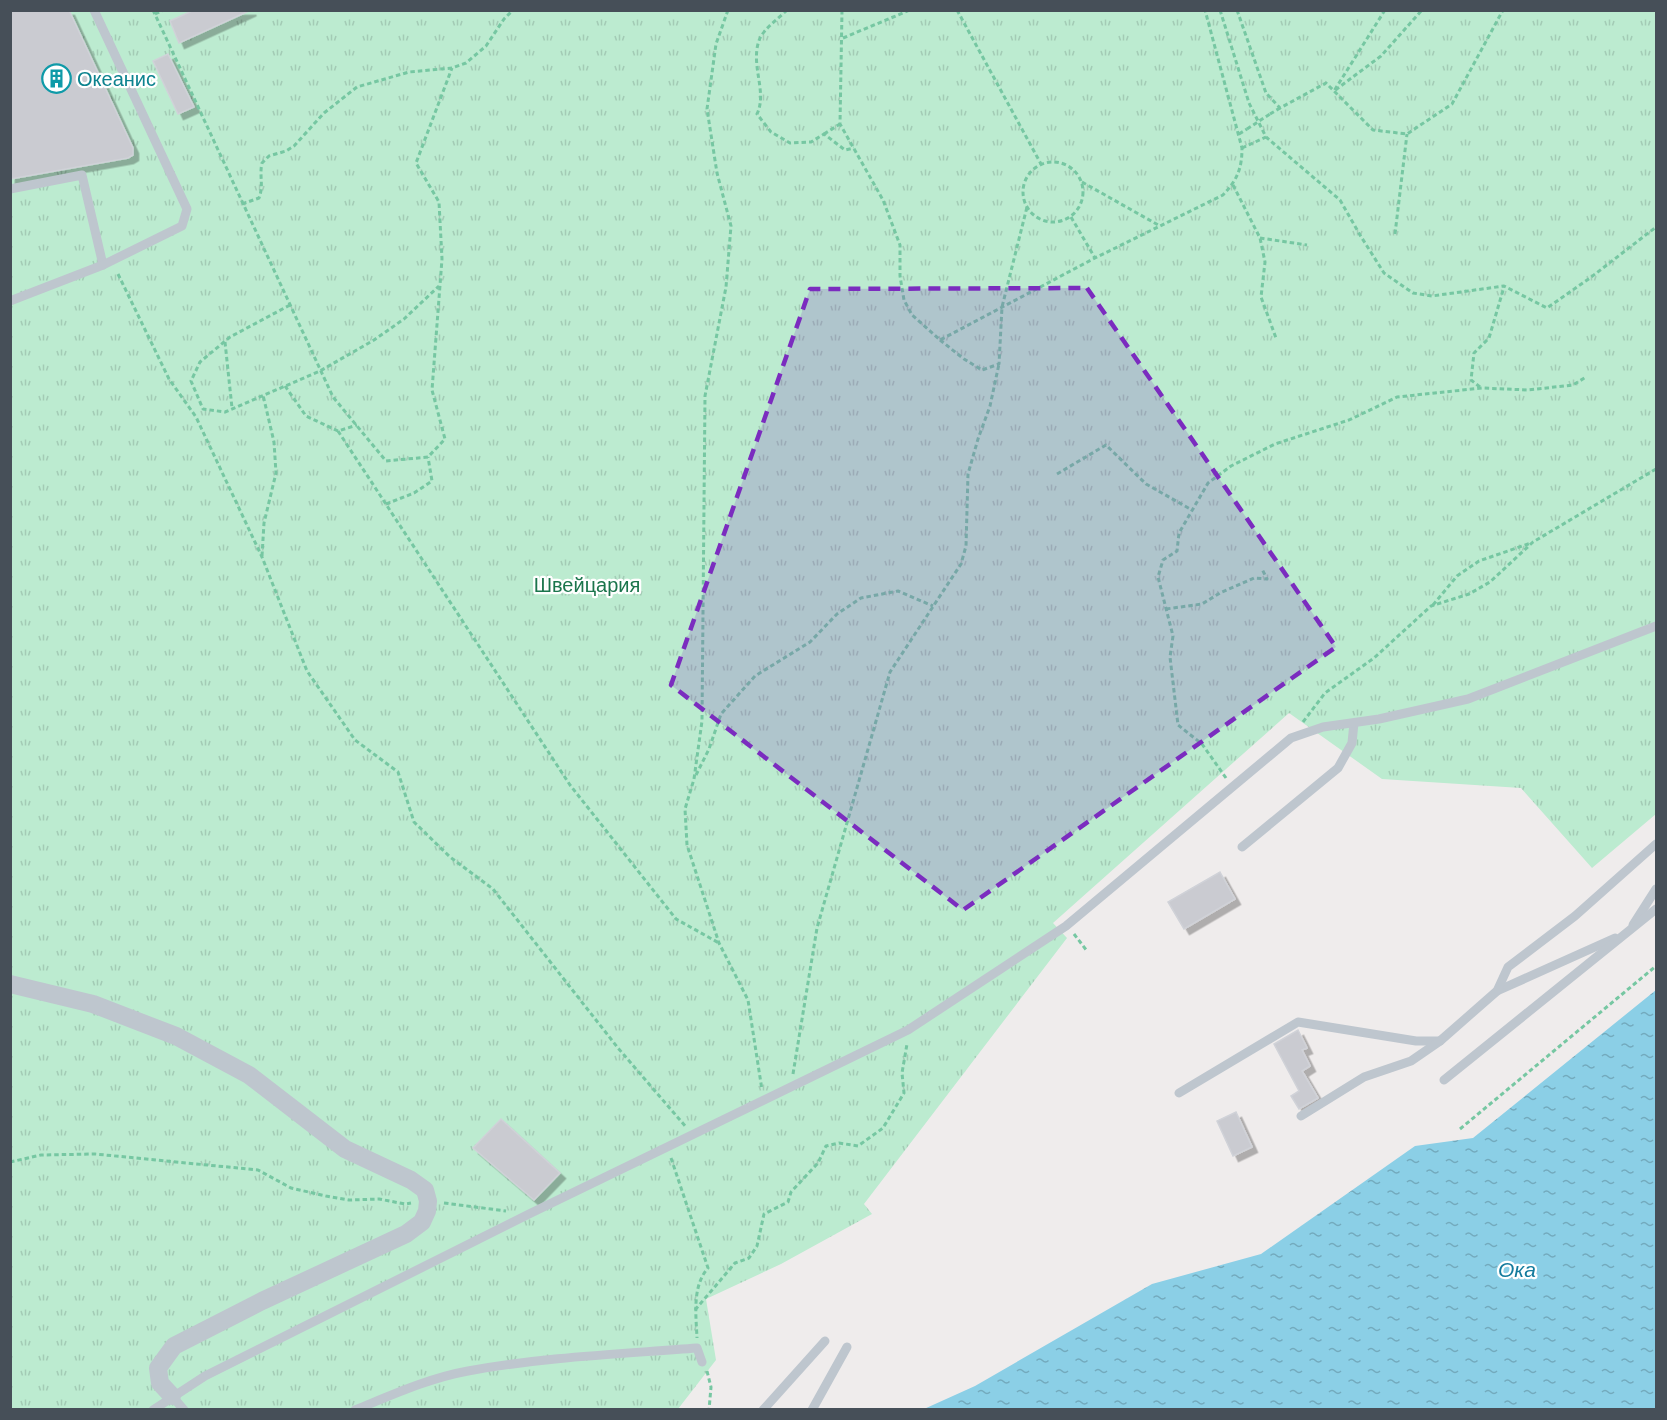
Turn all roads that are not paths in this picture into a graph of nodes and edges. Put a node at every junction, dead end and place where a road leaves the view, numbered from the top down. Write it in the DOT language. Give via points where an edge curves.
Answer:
graph roads {
  1 [pos="94,10"];
  2 [pos="10,189"];
  3 [pos="103,265"];
  4 [pos="10,302"];
  5 [pos="1656,626"];
  6 [pos="1354,723"];
  7 [pos="1656,844"];
  8 [pos="1242,846"];
  9 [pos="1656,890"];
  10 [pos="1656,909"];
  11 [pos="1627,933"];
  12 [pos="10,984"];
  13 [pos="1497,991"];
  14 [pos="1440,1041"];
  15 [pos="1444,1080"];
  16 [pos="1179,1093"];
  17 [pos="1301,1116"];
  18 [pos="825,1341"];
  19 [pos="847,1347"];
  20 [pos="702,1362"];
  21 [pos="178,1403"];
  22 [pos="153,1410"];
  23 [pos="355,1410"];
  24 [pos="764,1410"];
  25 [pos="812,1410"];
  1 -- 3 [label="lane" via="187,209 182,226"];
  2 -- 3 [label="lane" via="82,176"];
  3 -- 4 [label="lane"];
  5 -- 6 [label="lane" via="1468,699"];
  6 -- 8 [label="lane" via="1352,743 1338,768"];
  6 -- 21 [label="lane" via="1291,738 1066,926 908,1030 205,1376"];
  7 -- 13 [label="lane" via="1575,916 1508,967"];
  9 -- 11 [label="lane"];
  10 -- 11 [label="lane"];
  11 -- 13 [label="lane"];
  11 -- 15 [label="lane"];
  12 -- 21 [label="street" via="93,1004 176,1036 249,1075 345,1149 425,1190 427,1211 422,1222 406,1234 174,1346 158,1368 160,1383"];
  13 -- 14 [label="lane"];
  14 -- 16 [label="lane" via="1416,1041 1298,1022"];
  14 -- 17 [label="lane" via="1411,1061 1364,1077"];
  18 -- 24 [label="lane"];
  19 -- 25 [label="lane"];
  20 -- 23 [label="lane" via="697,1348 555,1359 467,1371 417,1384"];
  21 -- 22 [label="lane"];
}
